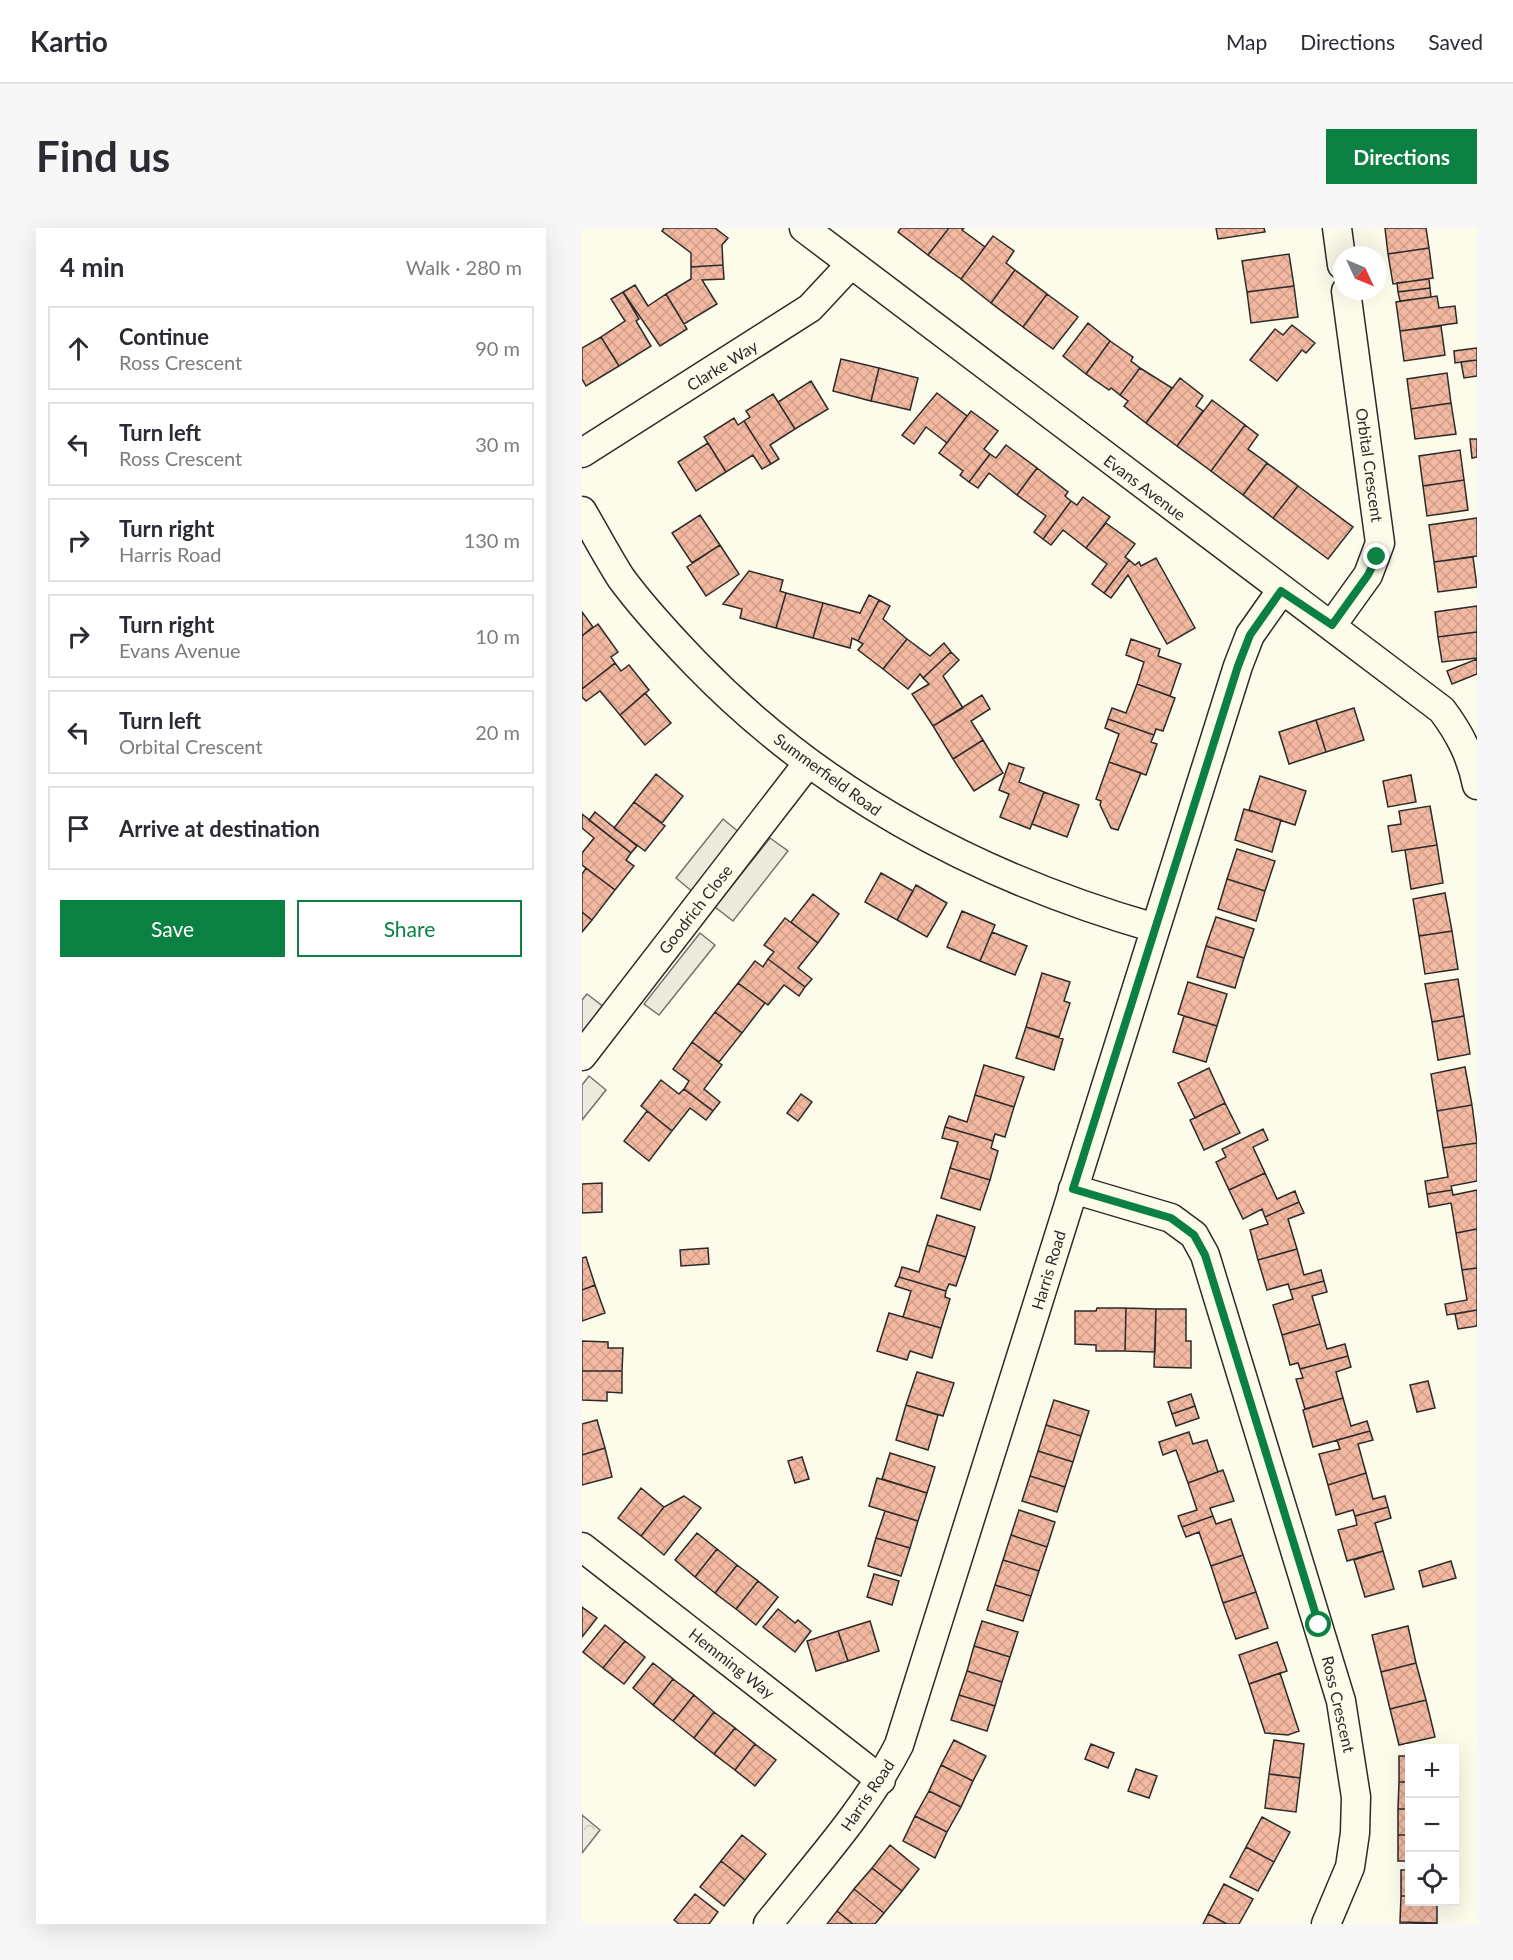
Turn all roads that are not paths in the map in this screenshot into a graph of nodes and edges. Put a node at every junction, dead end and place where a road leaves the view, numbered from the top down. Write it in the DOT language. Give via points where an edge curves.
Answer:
graph roads {
  1 [pos="804,228"];
  2 [pos="1337,228"];
  3 [pos="1339,246"];
  4 [pos="851,264"];
  5 [pos="1347,300"];
  6 [pos="582,453"];
  7 [pos="582,511"];
  8 [pos="1281,591"];
  9 [pos="1332,625"];
  10 [pos="808,763"];
  11 [pos="1477,785"];
  12 [pos="1155,928"];
  13 [pos="582,1056"];
  14 [pos="1073,1189"];
  15 [pos="582,1547"];
  16 [pos="881,1780"];
  17 [pos="768,1924"];
  18 [pos="1326,1924"];
  1 -- 4 [label="street, Evans Avenue"];
  2 -- 3 [label="street"];
  4 -- 6 [label="street, Clarke Way" via="810,308"];
  4 -- 8 [label="street, Evans Avenue"];
  5 -- 9 [label="street, Orbital Crescent" via="1380,543 1368,575"];
  7 -- 10 [label="street, Summerfield Road" via="622,578 672,639 723,691"];
  8 -- 9 [label="street, Evans Avenue"];
  8 -- 12 [label="street, Harris Road" via="1250,635 1238,666"];
  9 -- 11 [label="street, Evans Avenue" via="1442,710 1471,758"];
  10 -- 12 [label="street, Summerfield Road" via="868,805 1002,874 1061,899"];
  10 -- 13 [label="street, Goodrich Close"];
  12 -- 14 [label="street, Harris Road"];
  14 -- 16 [label="street, Harris Road" via="899,1745"];
  14 -- 18 [label="street, Ross Crescent" via="1171,1218 1194,1235 1205,1255 1341,1701 1356,1797 1354,1833 1350,1867"];
  15 -- 16 [label="street, Hemming Way"];
  16 -- 17 [label="street, Harris Road"];
}
